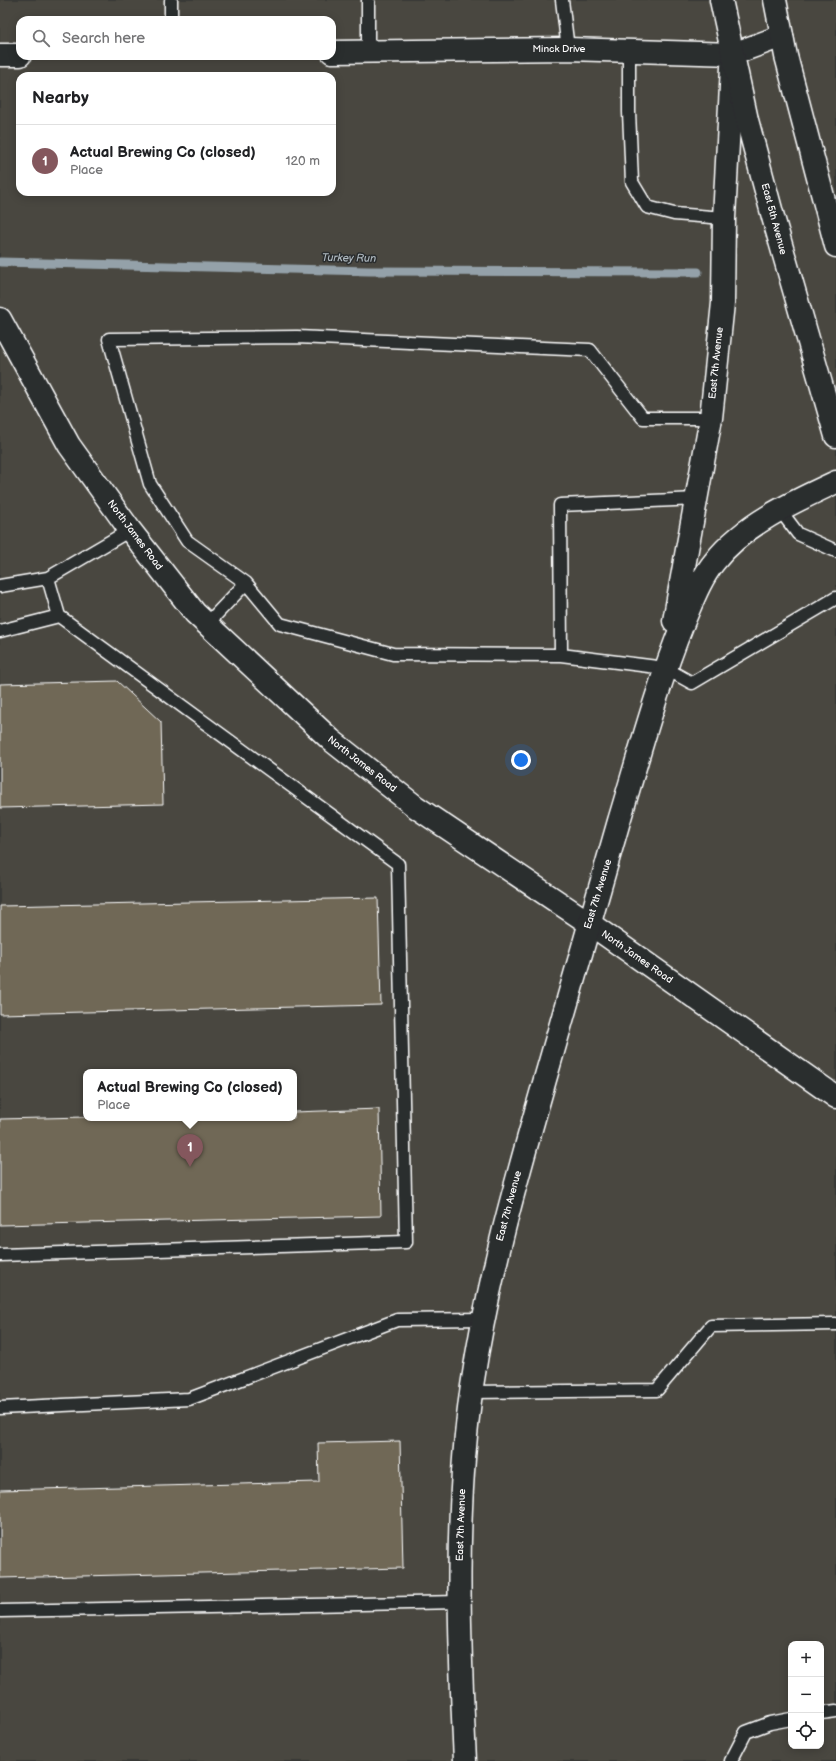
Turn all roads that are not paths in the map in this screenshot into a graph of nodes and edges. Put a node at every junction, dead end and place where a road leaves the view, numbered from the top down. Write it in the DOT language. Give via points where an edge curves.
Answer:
graph roads {
  1 [pos="171,0"];
  2 [pos="368,0"];
  3 [pos="562,0"];
  4 [pos="721,0"];
  5 [pos="774,0"];
  6 [pos="171,16"];
  7 [pos="782,36"];
  8 [pos="568,48"];
  9 [pos="368,51"];
  10 [pos="629,51"];
  11 [pos="336,52"];
  12 [pos="733,54"];
  13 [pos="0,55"];
  14 [pos="16,55"];
  15 [pos="724,218"];
  16 [pos="836,246"];
  17 [pos="0,319"];
  18 [pos="710,418"];
  19 [pos="836,436"];
  20 [pos="836,482"];
  21 [pos="697,499"];
  22 [pos="780,510"];
  23 [pos="130,530"];
  24 [pos="836,551"];
  25 [pos="48,578"];
  26 [pos="246,584"];
  27 [pos="0,586"];
  28 [pos="836,598"];
  29 [pos="59,616"];
  30 [pos="207,624"];
  31 [pos="0,631"];
  32 [pos="560,655"];
  33 [pos="665,668"];
  34 [pos="589,923"];
  35 [pos="836,1097"];
  36 [pos="0,1255"];
  37 [pos="484,1319"];
  38 [pos="836,1324"];
  39 [pos="471,1392"];
  40 [pos="0,1408"];
  41 [pos="460,1602"];
  42 [pos="0,1611"];
  43 [pos="836,1711"];
  44 [pos="824,1713"];
  45 [pos="788,1720"];
  46 [pos="465,1761"];
  47 [pos="731,1761"];
  1 -- 6 [label="lane"];
  2 -- 9 [label="lane"];
  3 -- 8 [label="lane"];
  4 -- 12 [label="street, East 5th Avenue"];
  5 -- 7 [label="street"];
  7 -- 12 [label="street, Minck Drive"];
  7 -- 16 [label="street"];
  8 -- 9 [label="street, Minck Drive"];
  8 -- 10 [label="street, Minck Drive"];
  9 -- 11 [label="street, Minck Drive"];
  10 -- 12 [label="street, Minck Drive"];
  10 -- 15 [label="lane" via="632,182 647,207 674,214"];
  12 -- 15 [label="street, East 7th Avenue"];
  12 -- 19 [label="street, East 5th Avenue" via="747,120 773,217"];
  13 -- 14 [label="street"];
  15 -- 18 [label="street, East 7th Avenue" via="723,302"];
  17 -- 23 [label="street, North James Road" via="69,445"];
  18 -- 21 [label="street, East 7th Avenue"];
  18 -- 26 [label="lane" via="643,418 590,350 297,337 109,339 150,484 187,541"];
  20 -- 22 [label="street, East 7th Avenue"];
  21 -- 32 [label="lane" via="560,505"];
  21 -- 33 [label="street, East 7th Avenue"];
  22 -- 24 [label="lane" via="798,534"];
  22 -- 33 [label="street, East 7th Avenue" via="736,540 713,563 696,592"];
  23 -- 25 [label="lane"];
  23 -- 30 [label="street, North James Road"];
  25 -- 27 [label="lane"];
  25 -- 29 [label="lane"];
  26 -- 30 [label="lane"];
  26 -- 32 [label="lane" via="280,624 393,654"];
  28 -- 33 [label="lane" via="692,683"];
  29 -- 31 [label="lane"];
  29 -- 36 [label="lane" via="398,864 406,1242"];
  30 -- 34 [label="street, North James Road" via="337,745 416,807"];
  32 -- 33 [label="lane"];
  33 -- 34 [label="street, East 7th Avenue"];
  34 -- 35 [label="street, North James Road"];
  34 -- 37 [label="street, East 7th Avenue" via="514,1186 497,1251"];
  37 -- 39 [label="street, East 7th Avenue"];
  37 -- 40 [label="lane" via="397,1320 189,1400"];
  38 -- 39 [label="lane" via="711,1326 657,1390"];
  39 -- 41 [label="street, East 7th Avenue" via="460,1518"];
  41 -- 42 [label="lane"];
  41 -- 46 [label="street, East 7th Avenue"];
  43 -- 44 [label="lane"];
  45 -- 47 [label="lane" via="746,1732"];
}
